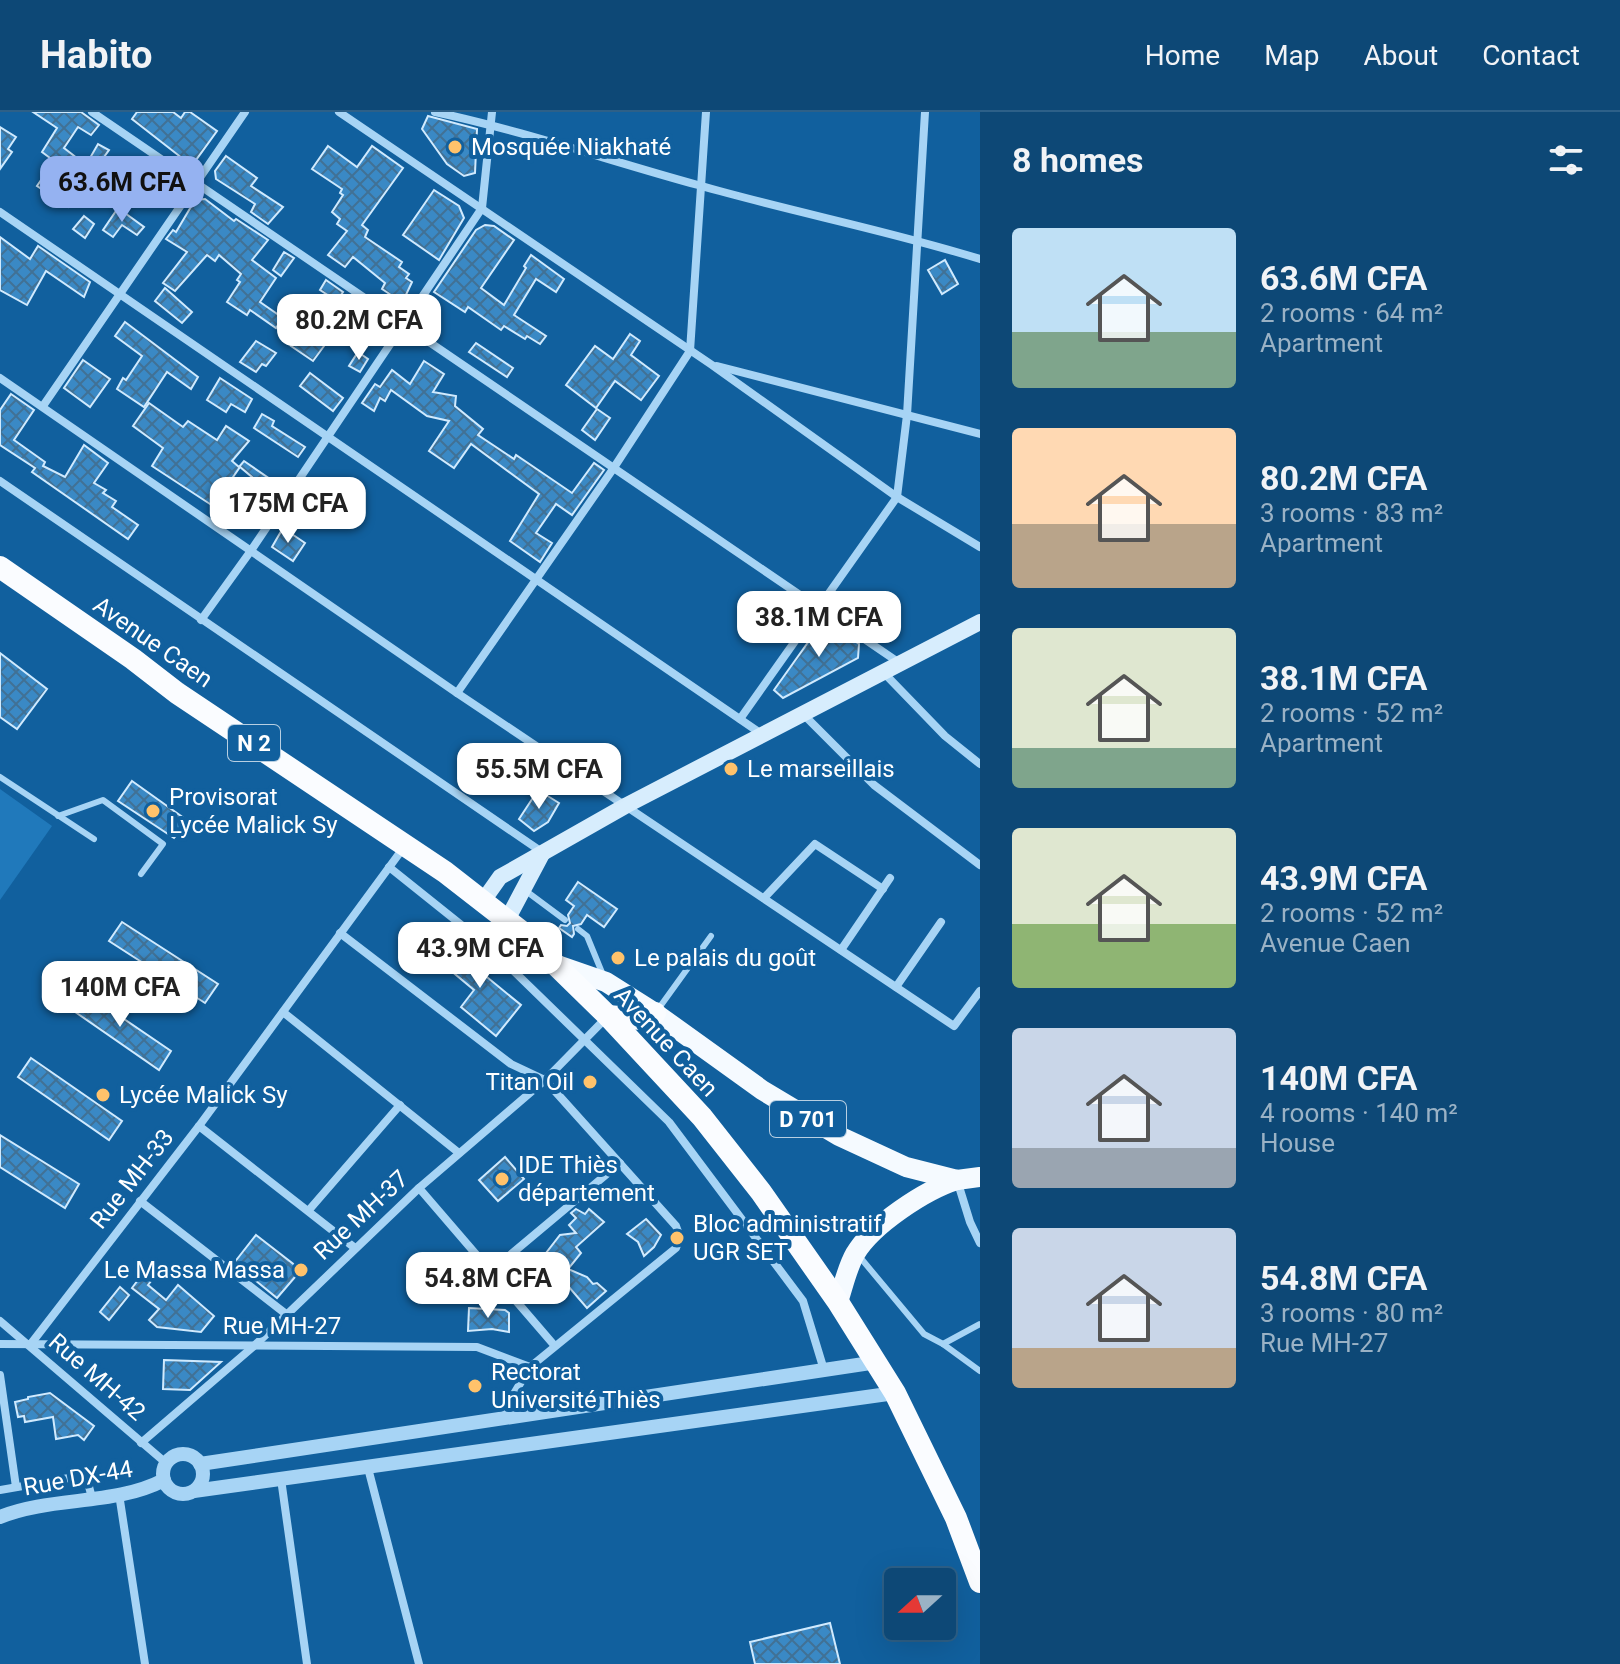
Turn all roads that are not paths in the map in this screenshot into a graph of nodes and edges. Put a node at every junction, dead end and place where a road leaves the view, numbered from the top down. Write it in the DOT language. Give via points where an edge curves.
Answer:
graph roads {
  1 [pos="92,112"];
  2 [pos="245,112"];
  3 [pos="339,112"];
  4 [pos="435,112"];
  5 [pos="492,112"];
  6 [pos="706,112"];
  7 [pos="925,112"];
  8 [pos="491,124"];
  9 [pos="197,183"];
  10 [pos="700,186"];
  11 [pos="482,208"];
  12 [pos="0,212"];
  13 [pos="919,240"];
  14 [pos="980,259"];
  15 [pos="120,294"];
  16 [pos="403,326"];
  17 [pos="690,351"];
  18 [pos="712,365"];
  19 [pos="0,378"];
  20 [pos="43,406"];
  21 [pos="907,415"];
  22 [pos="980,434"];
  23 [pos="326,436"];
  24 [pos="613,469"];
  25 [pos="0,481"];
  26 [pos="897,497"];
  27 [pos="980,547"];
  28 [pos="250,552"];
  29 [pos="0,567"];
  30 [pos="535,581"];
  31 [pos="821,608"];
  32 [pos="201,620"];
  33 [pos="980,622"];
  34 [pos="901,664"];
  35 [pos="884,673"];
  36 [pos="457,693"];
  37 [pos="804,715"];
  38 [pos="740,719"];
  39 [pos="763,736"];
  40 [pos="980,764"];
  41 [pos="0,777"];
  42 [pos="627,805"];
  43 [pos="58,816"];
  44 [pos="94,839"];
  45 [pos="406,844"];
  46 [pos="542,853"];
  47 [pos="980,865"];
  48 [pos="389,867"];
  49 [pos="141,874"];
  50 [pos="890,878"];
  51 [pos="883,889"];
  52 [pos="524,890"];
  53 [pos="764,898"];
  54 [pos="483,901"];
  55 [pos="507,920"];
  56 [pos="565,920"];
  57 [pos="941,922"];
  58 [pos="578,929"];
  59 [pos="340,933"];
  60 [pos="711,936"];
  61 [pos="841,950"];
  62 [pos="557,965"];
  63 [pos="606,982"];
  64 [pos="896,987"];
  65 [pos="980,991"];
  66 [pos="283,1012"];
  67 [pos="655,1013"];
  68 [pos="608,1016"];
  69 [pos="585,1040"];
  70 [pos="545,1080"];
  71 [pos="400,1105"];
  72 [pos="199,1126"];
  73 [pos="459,1153"];
  74 [pos="620,1163"];
  75 [pos="980,1177"];
  76 [pos="957,1180"];
  77 [pos="419,1188"];
  78 [pos="140,1201"];
  79 [pos="309,1210"];
  80 [pos="980,1243"];
  81 [pos="355,1248"];
  82 [pos="856,1252"];
  83 [pos="491,1271"];
  84 [pos="838,1302"];
  85 [pos="286,1314"];
  86 [pos="0,1321"];
  87 [pos="980,1324"];
  88 [pos="0,1344"];
  89 [pos="943,1344"];
  90 [pos="30,1345"];
  91 [pos="554,1345"];
  92 [pos="254,1346"];
  93 [pos="877,1362"];
  94 [pos="530,1367"];
  95 [pos="824,1370"];
  96 [pos="980,1371"];
  97 [pos="0,1375"];
  98 [pos="895,1393"];
  99 [pos="500,1417"];
  100 [pos="141,1443"];
  101 [pos="166,1463"];
  102 [pos="200,1464"];
  103 [pos="368,1468"];
  104 [pos="281,1479"];
  105 [pos="164,1480"];
  106 [pos="16,1487"];
  107 [pos="0,1490"];
  108 [pos="194,1491"];
  109 [pos="119,1494"];
  110 [pos="92,1498"];
  111 [pos="0,1517"];
  112 [pos="980,1582"];
  113 [pos="145,1664"];
  114 [pos="307,1664"];
  115 [pos="419,1664"];
  1 -- 9 [label="street"];
  2 -- 9 [label="street"];
  3 -- 11 [label="street"];
  4 -- 8 [label="street"];
  5 -- 8 [label="street"];
  6 -- 10 [label="street"];
  7 -- 13 [label="street"];
  8 -- 10 [label="street"];
  8 -- 11 [label="street"];
  9 -- 15 [label="street"];
  9 -- 16 [label="street"];
  10 -- 13 [label="street"];
  10 -- 17 [label="street"];
  11 -- 16 [label="street"];
  11 -- 17 [label="street"];
  12 -- 15 [label="street"];
  13 -- 14 [label="street"];
  13 -- 21 [label="street"];
  15 -- 20 [label="street"];
  15 -- 23 [label="street"];
  16 -- 23 [label="street"];
  16 -- 24 [label="street"];
  17 -- 18 [label="street"];
  17 -- 24 [label="street"];
  18 -- 21 [label="street"];
  18 -- 26 [label="street"];
  19 -- 20 [label="street"];
  20 -- 28 [label="street"];
  21 -- 22 [label="street"];
  21 -- 26 [label="street"];
  23 -- 28 [label="street"];
  23 -- 30 [label="street"];
  24 -- 30 [label="street"];
  24 -- 31 [label="street"];
  25 -- 32 [label="street"];
  26 -- 27 [label="street"];
  26 -- 31 [label="street"];
  28 -- 32 [label="street"];
  28 -- 36 [label="street"];
  29 -- 45 [label="highway, Avenue Caen / N 2" via="177,693"];
  30 -- 36 [label="street"];
  30 -- 38 [label="street"];
  31 -- 34 [label="street"];
  31 -- 38 [label="street"];
  32 -- 46 [label="street"];
  33 -- 34 [label="main road"];
  34 -- 35 [label="main road"];
  35 -- 37 [label="main road"];
  35 -- 40 [label="street"];
  36 -- 42 [label="street"];
  37 -- 39 [label="main road"];
  37 -- 47 [label="street" via="874,785"];
  38 -- 39 [label="street"];
  39 -- 42 [label="main road"];
  41 -- 43 [label="lane"];
  42 -- 46 [label="main road"];
  42 -- 53 [label="street"];
  43 -- 44 [label="lane"];
  43 -- 49 [label="lane" via="103,800 163,844"];
  45 -- 48 [label="street, Rue MH-33"];
  45 -- 54 [label="highway, Avenue Caen / N 2"];
  46 -- 52 [label="main road"];
  46 -- 54 [label="main road" via="495,881"];
  48 -- 59 [label="street, Rue MH-33"];
  48 -- 69 [label="street" via="489,947"];
  50 -- 51 [label="street"];
  51 -- 53 [label="street" via="815,844"];
  51 -- 61 [label="street"];
  52 -- 55 [label="main road"];
  52 -- 56 [label="lane"];
  53 -- 61 [label="street"];
  54 -- 55 [label="highway, Avenue Caen / N 2"];
  55 -- 62 [label="highway, Avenue Caen / N 2"];
  57 -- 64 [label="street"];
  58 -- 63 [label="lane" via="587,936"];
  59 -- 66 [label="street, Rue MH-33"];
  59 -- 70 [label="street" via="511,1064"];
  60 -- 67 [label="lane"];
  61 -- 64 [label="street"];
  62 -- 63 [label="main road, D 701"];
  62 -- 68 [label="highway, Avenue Caen / N 2"];
  63 -- 67 [label="main road, D 701"];
  64 -- 65 [label="street" via="954,1026"];
  66 -- 71 [label="street"];
  66 -- 72 [label="street, Rue MH-33"];
  67 -- 68 [label="highway" via="641,1019"];
  67 -- 76 [label="main road, D 701" via="762,1090 839,1136 906,1167"];
  68 -- 69 [label="street, Rue MH-37"];
  68 -- 84 [label="highway, Avenue Caen / N 2" via="702,1117"];
  69 -- 70 [label="street, Rue MH-37"];
  69 -- 95 [label="street" via="669,1122 803,1301"];
  70 -- 73 [label="street, Rue MH-37"];
  70 -- 74 [label="street"];
  71 -- 73 [label="street"];
  71 -- 79 [label="street"];
  72 -- 78 [label="street, Rue MH-33"];
  72 -- 79 [label="street"];
  73 -- 77 [label="street, Rue MH-37"];
  74 -- 83 [label="street"];
  74 -- 91 [label="street" via="676,1226 678,1245"];
  75 -- 76 [label="main road, D 701"];
  76 -- 80 [label="street"];
  76 -- 82 [label="main road" via="899,1211"];
  77 -- 81 [label="street, Rue MH-37"];
  77 -- 83 [label="street"];
  78 -- 85 [label="street"];
  78 -- 90 [label="street, Rue MH-33"];
  79 -- 81 [label="street"];
  81 -- 85 [label="street, Rue MH-37"];
  82 -- 84 [label="main road"];
  82 -- 89 [label="lane" via="918,1328"];
  83 -- 91 [label="street"];
  84 -- 93 [label="highway, Avenue Caen / N 2"];
  85 -- 92 [label="street, Rue MH-37"];
  86 -- 90 [label="street, Rue MH-42"];
  87 -- 89 [label="lane"];
  88 -- 90 [label="street, Rue MH-27"];
  89 -- 96 [label="lane"];
  90 -- 92 [label="street, Rue MH-27"];
  90 -- 100 [label="street, Rue MH-42"];
  91 -- 94 [label="street"];
  92 -- 94 [label="street, Rue MH-27" via="477,1347"];
  92 -- 100 [label="street, Rue MH-37"];
  93 -- 95 [label="street"];
  93 -- 98 [label="highway, Avenue Caen / N 2"];
  94 -- 99 [label="street"];
  95 -- 99 [label="street"];
  97 -- 106 [label="street"];
  98 -- 103 [label="street"];
  98 -- 112 [label="highway, Avenue Caen / N 2" via="956,1518"];
  99 -- 102 [label="street"];
  100 -- 101 [label="street, Rue MH-42"];
  101 -- 102 [label="street" via="186,1454"];
  101 -- 105 [label="street"];
  102 -- 108 [label="street" via="201,1483"];
  103 -- 104 [label="street"];
  103 -- 115 [label="street"];
  104 -- 108 [label="street"];
  104 -- 114 [label="street"];
  105 -- 108 [label="street" via="176,1493"];
  105 -- 109 [label="street, Rue DX-44" via="143,1491"];
  106 -- 107 [label="street"];
  106 -- 110 [label="street" via="86,1475"];
  109 -- 110 [label="street, Rue DX-44"];
  109 -- 113 [label="street"];
  110 -- 111 [label="street, Rue DX-44"];
}
